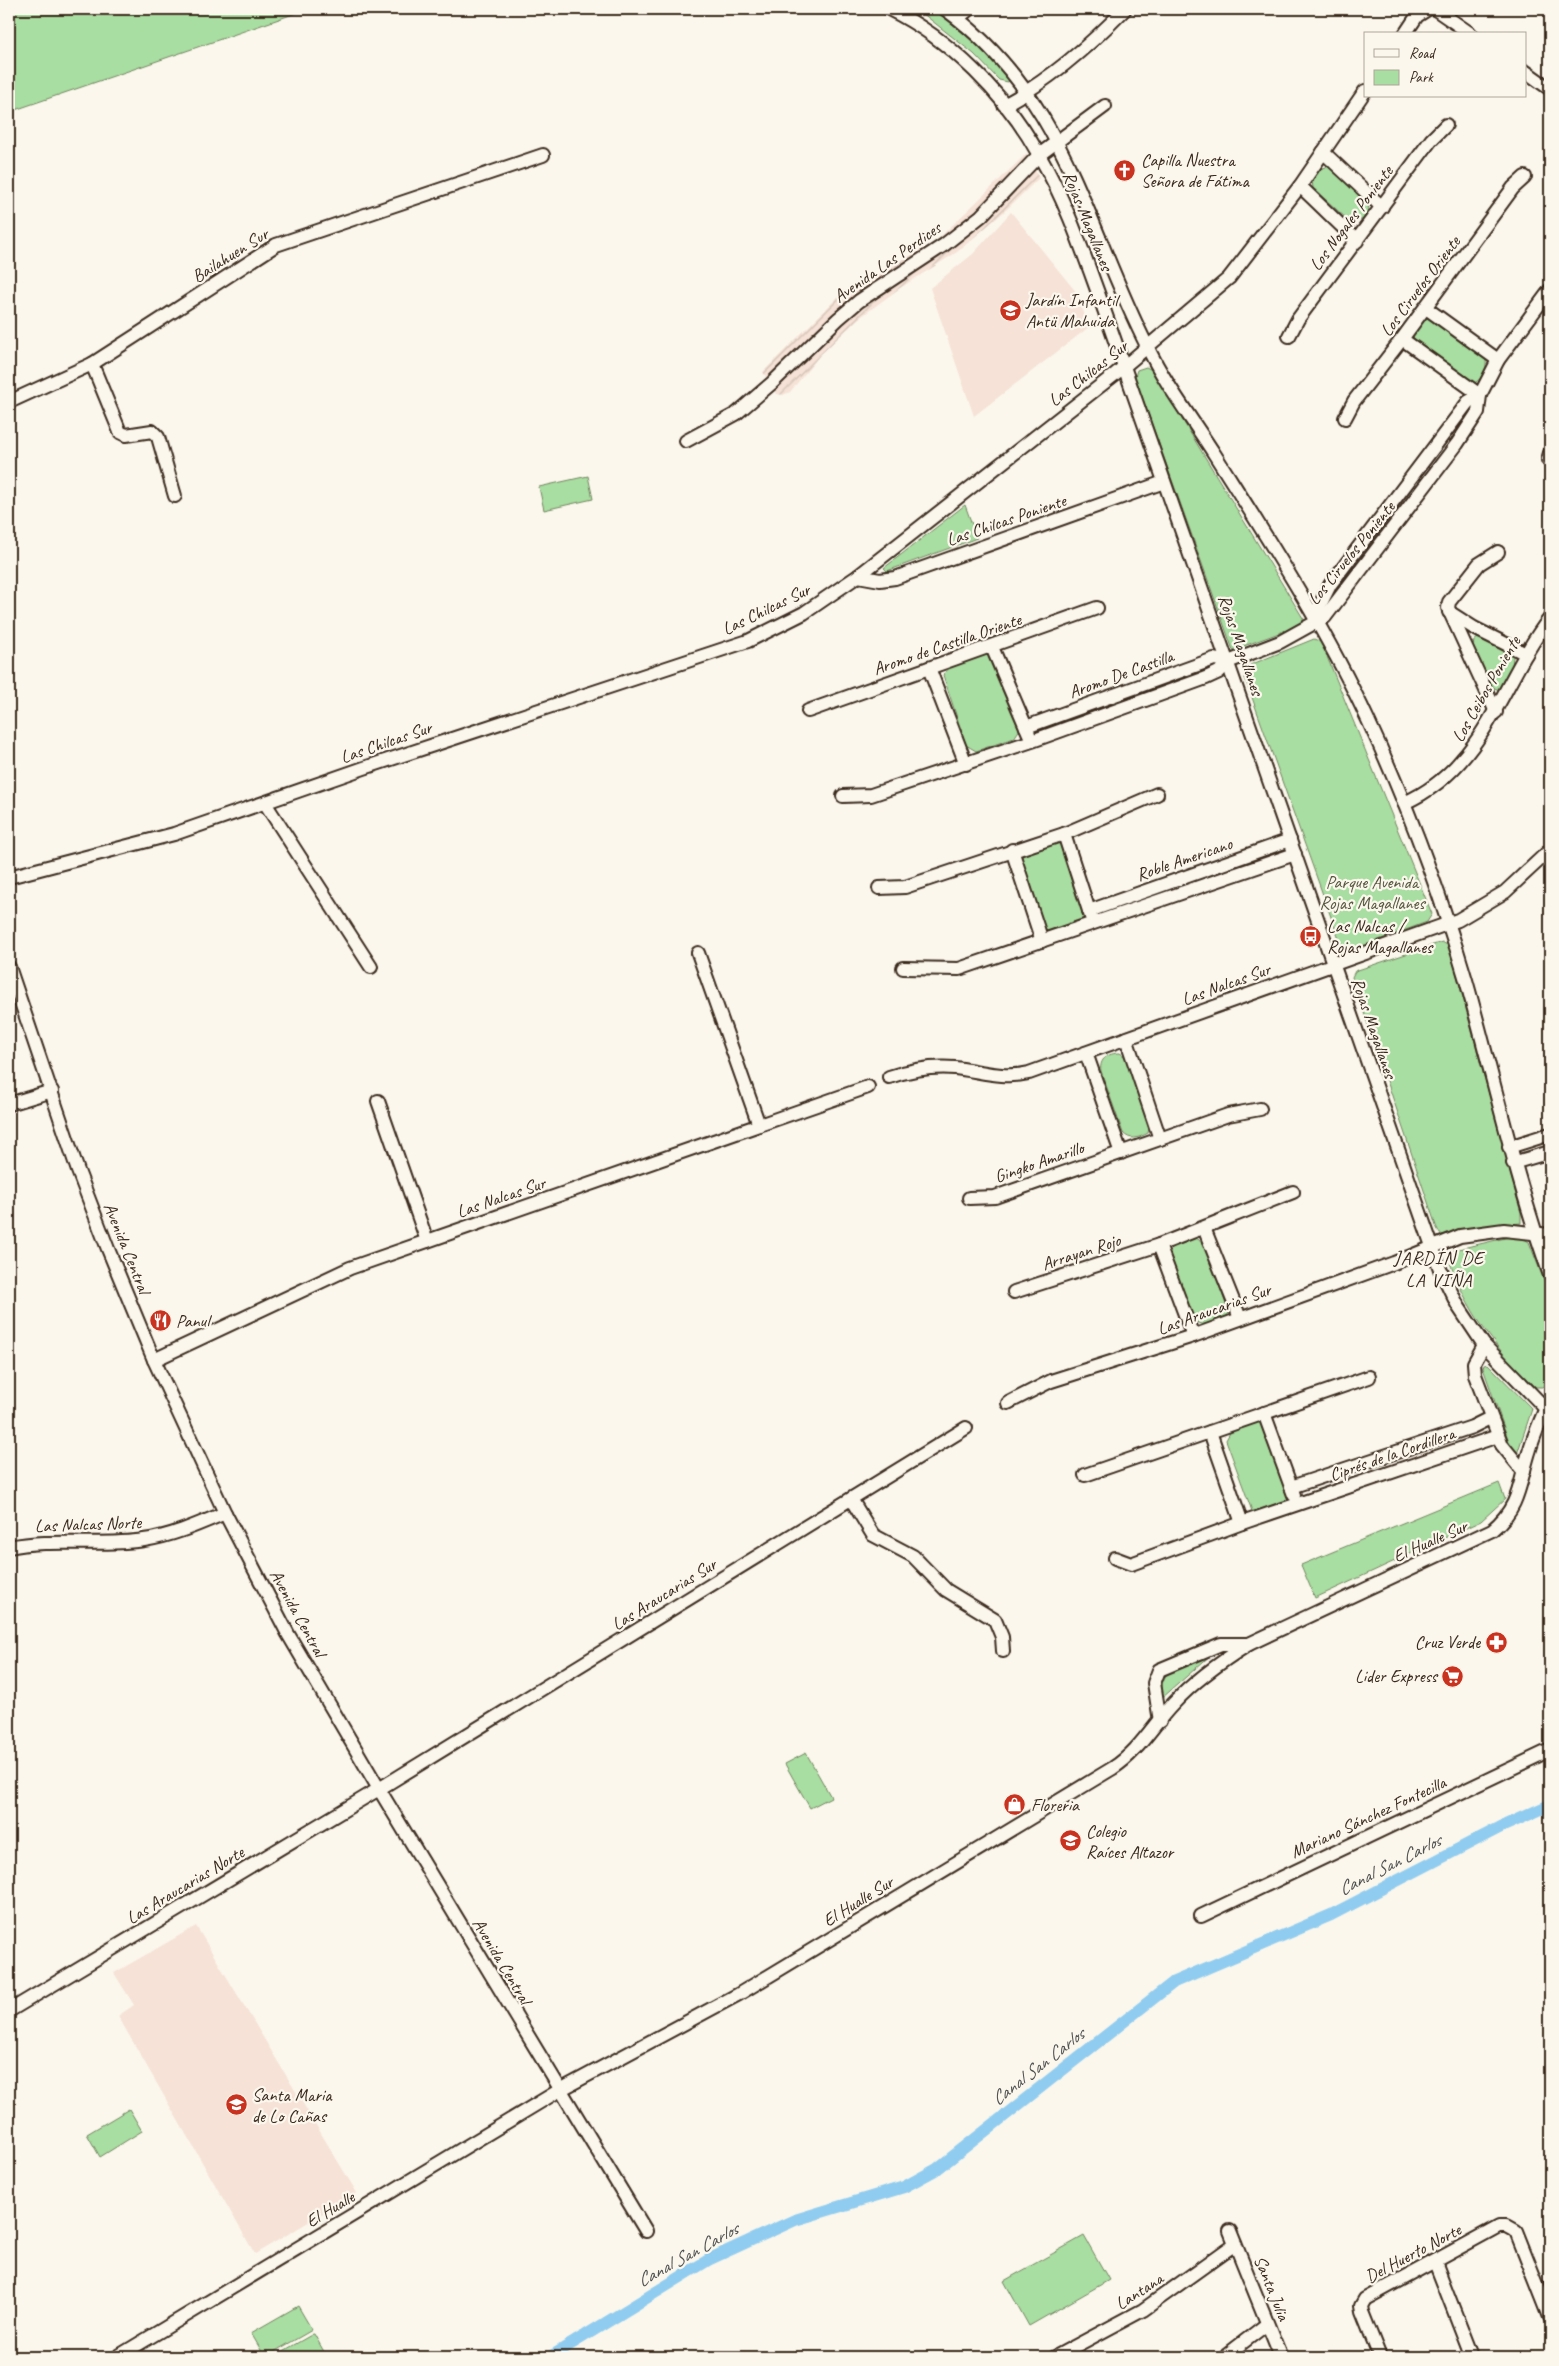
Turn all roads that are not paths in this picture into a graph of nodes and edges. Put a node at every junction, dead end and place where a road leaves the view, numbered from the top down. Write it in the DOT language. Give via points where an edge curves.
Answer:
graph roads {
  1 [pos="889,9"];
  2 [pos="945,9"];
  3 [pos="969,9"];
  4 [pos="1124,9"];
  5 [pos="1428,9"];
  6 [pos="1435,9"];
  7 [pos="958,18"];
  8 [pos="1406,32"];
  9 [pos="1468,32"];
  10 [pos="1526,73"];
  11 [pos="1550,89"];
  12 [pos="1028,92"];
  13 [pos="1364,92"];
  14 [pos="1004,106"];
  15 [pos="1105,106"];
  16 [pos="1446,125"];
  17 [pos="1058,140"];
  18 [pos="1322,152"];
  19 [pos="1039,154"];
  20 [pos="543,155"];
  21 [pos="1525,177"];
  22 [pos="1300,186"];
  23 [pos="1382,207"];
  24 [pos="1357,241"];
  25 [pos="1550,290"];
  26 [pos="1426,308"];
  27 [pos="1289,336"];
  28 [pos="1402,340"];
  29 [pos="1147,348"];
  30 [pos="1498,360"];
  31 [pos="92,364"];
  32 [pos="1124,367"];
  33 [pos="1480,395"];
  34 [pos="9,402"];
  35 [pos="1345,418"];
  36 [pos="686,441"];
  37 [pos="1164,482"];
  38 [pos="175,496"];
  39 [pos="1498,552"];
  40 [pos="858,576"];
  41 [pos="1097,608"];
  42 [pos="1449,612"];
  43 [pos="1550,618"];
  44 [pos="1317,621"];
  45 [pos="992,647"];
  46 [pos="1526,654"];
  47 [pos="1228,662"];
  48 [pos="929,668"];
  49 [pos="808,711"];
  50 [pos="1496,712"];
  51 [pos="1026,727"];
  52 [pos="1032,741"];
  53 [pos="966,764"];
  54 [pos="1157,794"];
  55 [pos="843,796"];
  56 [pos="265,803"];
  57 [pos="1404,804"];
  58 [pos="1064,834"];
  59 [pos="1290,840"];
  60 [pos="1012,850"];
  61 [pos="1550,850"];
  62 [pos="1295,854"];
  63 [pos="9,877"];
  64 [pos="879,888"];
  65 [pos="1089,911"];
  66 [pos="1094,924"];
  67 [pos="1448,924"];
  68 [pos="1042,941"];
  69 [pos="698,953"];
  70 [pos="1334,965"];
  71 [pos="9,967"];
  72 [pos="371,967"];
  73 [pos="903,968"];
  74 [pos="22,1005"];
  75 [pos="9,1008"];
  76 [pos="1126,1038"];
  77 [pos="1086,1053"];
  78 [pos="889,1077"];
  79 [pos="868,1087"];
  80 [pos="52,1091"];
  81 [pos="378,1101"];
  82 [pos="9,1104"];
  83 [pos="1260,1109"];
  84 [pos="759,1125"];
  85 [pos="1550,1134"];
  86 [pos="1160,1139"];
  87 [pos="1509,1146"];
  88 [pos="1550,1152"];
  89 [pos="1120,1153"];
  90 [pos="1513,1163"];
  91 [pos="1293,1192"];
  92 [pos="969,1198"];
  93 [pos="1204,1228"];
  94 [pos="1535,1233"];
  95 [pos="1550,1235"];
  96 [pos="427,1241"];
  97 [pos="1159,1245"];
  98 [pos="1432,1247"];
  99 [pos="1550,1275"];
  100 [pos="1014,1292"];
  101 [pos="1240,1318"];
  102 [pos="1193,1336"];
  103 [pos="1484,1345"];
  104 [pos="154,1360"];
  105 [pos="1370,1376"];
  106 [pos="1008,1403"];
  107 [pos="1549,1407"];
  108 [pos="1264,1413"];
  109 [pos="1490,1418"];
  110 [pos="966,1428"];
  111 [pos="1210,1432"];
  112 [pos="1498,1436"];
  113 [pos="1524,1472"];
  114 [pos="1085,1475"];
  115 [pos="1291,1486"];
  116 [pos="851,1499"];
  117 [pos="1297,1504"];
  118 [pos="225,1513"];
  119 [pos="1242,1523"];
  120 [pos="9,1547"];
  121 [pos="1115,1558"];
  122 [pos="1249,1644"];
  123 [pos="1003,1651"];
  124 [pos="1160,1721"];
  125 [pos="1550,1750"];
  126 [pos="379,1789"];
  127 [pos="1201,1916"];
  128 [pos="9,2011"];
  129 [pos="560,2090"];
  130 [pos="646,2231"];
  131 [pos="1230,2231"];
  132 [pos="1235,2244"];
  133 [pos="1435,2262"];
  134 [pos="1550,2317"];
  135 [pos="1267,2324"];
  136 [pos="117,2357"];
  137 [pos="1056,2357"];
  138 [pos="1224,2357"];
  139 [pos="1281,2357"];
  140 [pos="1380,2357"];
  141 [pos="1472,2357"];
  1 -- 14 [label="street, Rojas Magallanes" via="917,24 953,51"];
  2 -- 7 [label="street, Rojas Magallanes"];
  3 -- 7 [label="street"];
  4 -- 12 [label="street" via="1077,56"];
  5 -- 8 [label="street" via="1417,16"];
  6 -- 9 [label="street"];
  7 -- 12 [label="street, Rojas Magallanes" via="995,52"];
  10 -- 11 [label="street"];
  12 -- 14 [label="street"];
  12 -- 17 [label="street, Rojas Magallanes"];
  13 -- 18 [label="street, Las Chilcas Sur"];
  14 -- 19 [label="street, Rojas Magallanes"];
  15 -- 17 [label="street, Avenida Las Perdices"];
  16 -- 23 [label="street, Los Nogales Poniente" via="1431,140"];
  17 -- 19 [label="street, Avenida Las Perdices"];
  17 -- 29 [label="street, Rojas Magallanes"];
  18 -- 22 [label="street, Las Chilcas Sur"];
  18 -- 23 [label="street"];
  19 -- 32 [label="street, Rojas Magallanes" via="1075,231"];
  19 -- 36 [label="street, Avenida Las Perdices" via="981,216 944,245 859,301 736,414"];
  20 -- 31 [label="street, Bailahuen Sur" via="276,245"];
  21 -- 26 [label="street, Los Ciruelos Oriente" via="1513,188"];
  22 -- 24 [label="street"];
  22 -- 29 [label="street, Las Chilcas Sur" via="1229,278"];
  23 -- 24 [label="street, Los Nogales Poniente"];
  24 -- 27 [label="street, Los Nogales Poniente" via="1298,319"];
  25 -- 30 [label="street, Los Ciruelos Poniente"];
  26 -- 28 [label="street, Los Ciruelos Oriente"];
  26 -- 30 [label="street"];
  28 -- 33 [label="street"];
  28 -- 35 [label="street, Los Ciruelos Oriente" via="1354,401"];
  29 -- 32 [label="street, Las Chilcas Sur"];
  29 -- 44 [label="street, Rojas Magallanes"];
  30 -- 33 [label="street, Los Ciruelos Poniente"];
  31 -- 34 [label="street, Bailahuen Sur"];
  31 -- 38 [label="street" via="120,432 126,435 152,431 158,437"];
  32 -- 37 [label="street, Rojas Magallanes"];
  32 -- 40 [label="street, Las Chilcas Sur"];
  33 -- 44 [label="street, Los Ciruelos Poniente" via="1478,412 1457,444 1340,599 1325,617"];
  37 -- 40 [label="street, Las Chilcas Poniente" via="895,578 873,580"];
  37 -- 47 [label="street, Rojas Magallanes"];
  39 -- 42 [label="street" via="1479,564 1450,599"];
  40 -- 56 [label="street, Las Chilcas Sur" via="804,612 748,641"];
  41 -- 45 [label="street, Aromo de Castilla Oriente"];
  42 -- 46 [label="street"];
  42 -- 50 [label="street"];
  43 -- 46 [label="street, Los Ceibos Poniente"];
  44 -- 47 [label="street, Aromo De Castilla" via="1280,642"];
  44 -- 57 [label="street, Rojas Magallanes" via="1368,721"];
  45 -- 48 [label="street, Aromo de Castilla Oriente"];
  45 -- 51 [label="street"];
  46 -- 50 [label="street, Los Ceibos Poniente"];
  47 -- 51 [label="street, Aromo De Castilla" via="1214,659"];
  47 -- 52 [label="street, Aromo De Castilla" via="1219,672"];
  47 -- 59 [label="street, Rojas Magallanes"];
  48 -- 49 [label="street, Aromo de Castilla Oriente"];
  48 -- 53 [label="street"];
  50 -- 57 [label="street, Los Ceibos Poniente" via="1469,754 1448,775"];
  51 -- 52 [label="street"];
  52 -- 53 [label="street, Aromo De Castilla"];
  53 -- 55 [label="street, Aromo De Castilla" via="871,795"];
  54 -- 58 [label="street"];
  56 -- 63 [label="street, Las Chilcas Sur" via="174,834"];
  56 -- 72 [label="street"];
  57 -- 67 [label="street, Rojas Magallanes"];
  58 -- 60 [label="street"];
  58 -- 65 [label="street"];
  59 -- 62 [label="street, Rojas Magallanes"];
  59 -- 65 [label="street, Roble Americano"];
  60 -- 64 [label="street" via="905,887"];
  60 -- 68 [label="street"];
  61 -- 67 [label="street, Las Nalcas Sur" via="1505,892"];
  62 -- 66 [label="street, Roble Americano"];
  62 -- 70 [label="street, Rojas Magallanes"];
  65 -- 66 [label="street"];
  66 -- 68 [label="street, Roble Americano"];
  67 -- 70 [label="street, Las Nalcas Sur"];
  67 -- 87 [label="street, Rojas Magallanes"];
  68 -- 73 [label="street, Roble Americano" via="959,969"];
  69 -- 84 [label="street"];
  70 -- 76 [label="street, Las Nalcas Sur"];
  70 -- 98 [label="street, Rojas Magallanes"];
  71 -- 74 [label="street, Avenida Central"];
  74 -- 75 [label="street"];
  74 -- 80 [label="street, Avenida Central"];
  76 -- 77 [label="street, Las Nalcas Sur"];
  76 -- 86 [label="street"];
  77 -- 78 [label="street, Las Nalcas Sur" via="1029,1073 1010,1076 940,1068 912,1070"];
  77 -- 89 [label="street"];
  79 -- 84 [label="street, Las Nalcas Sur"];
  80 -- 82 [label="street"];
  80 -- 104 [label="street, Avenida Central" via="105,1241"];
  81 -- 96 [label="street"];
  83 -- 86 [label="street, Gingko Amarillo" via="1228,1115"];
  84 -- 96 [label="street, Las Nalcas Sur"];
  85 -- 87 [label="street"];
  86 -- 89 [label="street, Gingko Amarillo"];
  87 -- 90 [label="street, Rojas Magallanes"];
  88 -- 90 [label="street"];
  89 -- 92 [label="street, Gingko Amarillo" via="994,1197"];
  90 -- 94 [label="street, Rojas Magallanes"];
  91 -- 93 [label="street, Arrayan Rojo"];
  93 -- 97 [label="street, Arrayan Rojo"];
  93 -- 101 [label="street"];
  94 -- 95 [label="street"];
  94 -- 98 [label="street" via="1504,1230 1474,1233"];
  94 -- 99 [label="street, Rojas Magallanes"];
  96 -- 104 [label="street, Las Nalcas Sur" via="350,1268"];
  97 -- 100 [label="street, Arrayan Rojo"];
  97 -- 102 [label="street"];
  98 -- 101 [label="street, Las Araucarias Sur"];
  98 -- 103 [label="street, Rojas Magallanes" via="1458,1306"];
  101 -- 102 [label="street, Las Araucarias Sur"];
  102 -- 106 [label="street, Las Araucarias Sur" via="1051,1381"];
  103 -- 107 [label="street, Rojas Magallanes"];
  103 -- 109 [label="street" via="1474,1367"];
  104 -- 118 [label="street, Avenida Central"];
  105 -- 108 [label="street"];
  107 -- 113 [label="street, El Hualle Sur" via="1533,1439"];
  108 -- 111 [label="street"];
  108 -- 115 [label="street"];
  109 -- 112 [label="street"];
  109 -- 115 [label="street, Ciprés de la Cordillera" via="1472,1427"];
  110 -- 116 [label="street, Las Araucarias Sur"];
  111 -- 114 [label="street"];
  111 -- 119 [label="street"];
  112 -- 113 [label="street" via="1507,1453"];
  112 -- 117 [label="street, Ciprés de la Cordillera"];
  113 -- 122 [label="street, El Hualle Sur" via="1519,1495 1509,1513 1482,1537"];
  115 -- 117 [label="street"];
  116 -- 123 [label="street" via="873,1535 913,1556 946,1590 995,1620"];
  116 -- 126 [label="street, Las Araucarias Sur"];
  117 -- 119 [label="street, Ciprés de la Cordillera"];
  118 -- 120 [label="street, Las Nalcas Norte" via="190,1528 145,1540 50,1541"];
  118 -- 126 [label="street, Avenida Central" via="288,1634"];
  119 -- 121 [label="street, Ciprés de la Cordillera" via="1131,1564"];
  122 -- 124 [label="street, El Hualle Sur" via="1200,1678"];
  122 -- 124 [label="street, El Hualle Sur" via="1221,1644 1159,1670 1154,1683"];
  124 -- 129 [label="street, El Hualle Sur" via="1134,1753 1113,1768 747,1989"];
  125 -- 127 [label="street, Mariano Sánchez Fontecilla"];
  126 -- 128 [label="street, Las Araucarias Norte"];
  126 -- 129 [label="street, Avenida Central"];
  129 -- 130 [label="street, Avenida Central"];
  129 -- 136 [label="street, El Hualle"];
  131 -- 132 [label="street, Santa Julia"];
  132 -- 135 [label="street, Santa Julia"];
  132 -- 137 [label="street, Lantana" via="1143,2310"];
  133 -- 134 [label="street, Del Huerto Norte" via="1496,2228 1513,2228"];
  133 -- 140 [label="street, Del Huerto Norte" via="1362,2303 1362,2312"];
  133 -- 141 [label="street"];
  135 -- 138 [label="street"];
  135 -- 139 [label="street, Santa Julia"];
}
